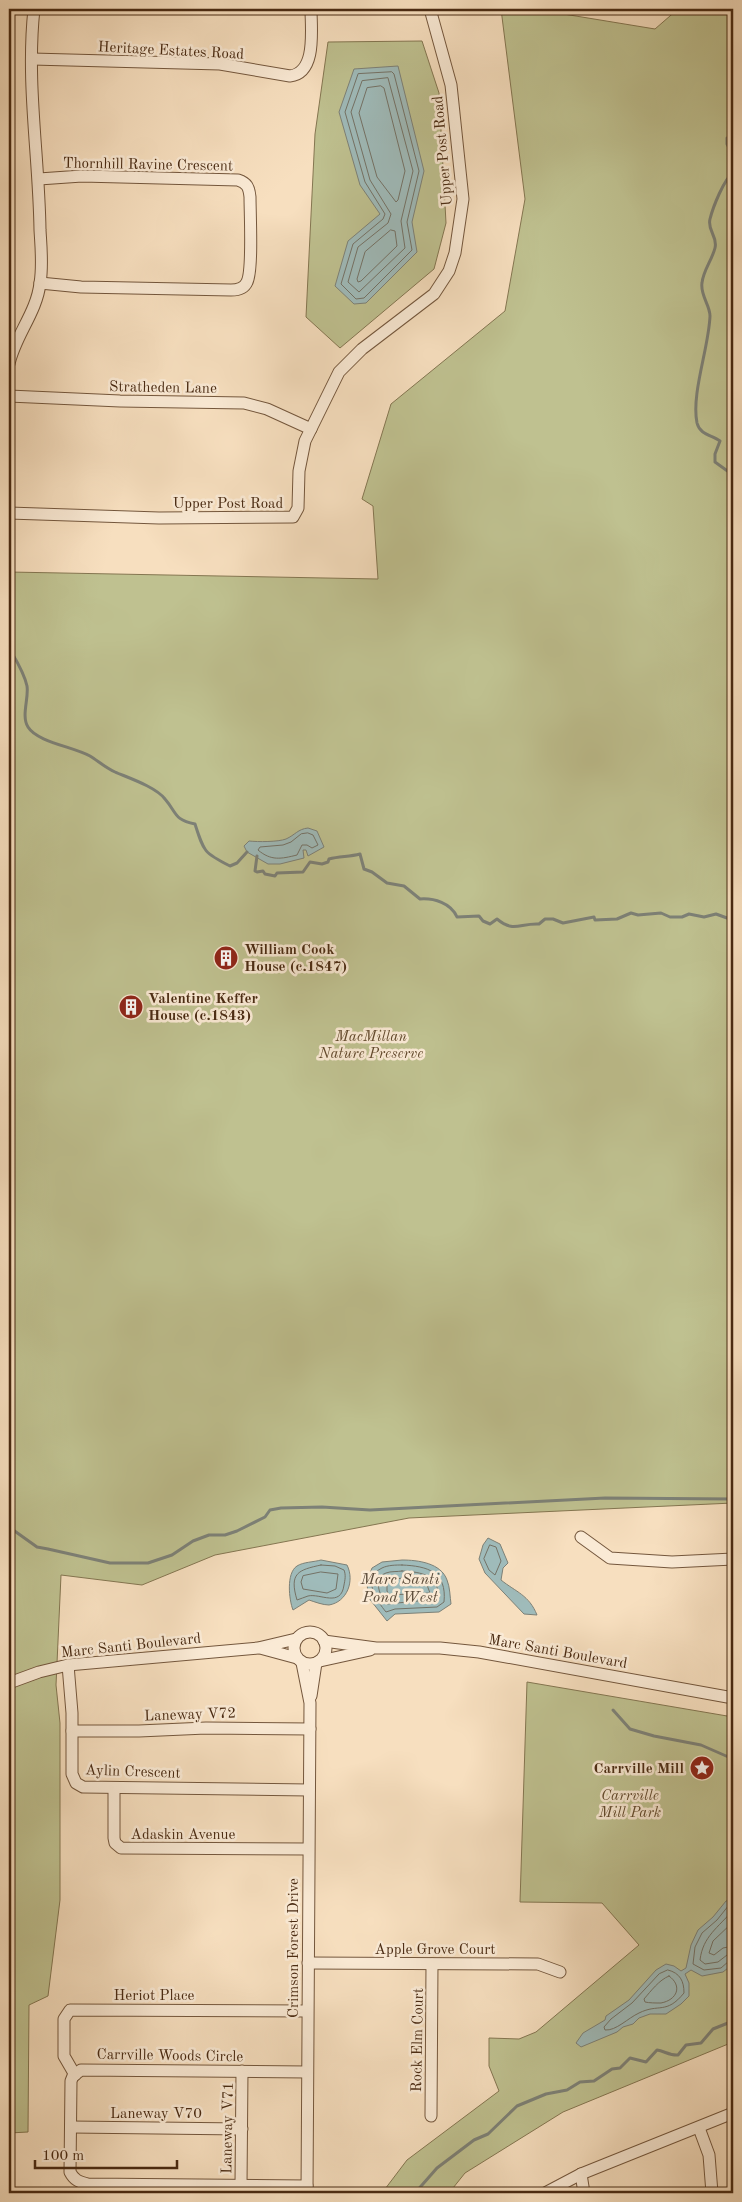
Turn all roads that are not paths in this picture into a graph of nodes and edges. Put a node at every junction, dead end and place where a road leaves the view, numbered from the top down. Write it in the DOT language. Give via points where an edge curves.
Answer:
graph roads {
  1 [pos="34,9"];
  2 [pos="311,9"];
  3 [pos="430,9"];
  4 [pos="32,59"];
  5 [pos="39,179"];
  6 [pos="40,283"];
  7 [pos="9,364"];
  8 [pos="9,396"];
  9 [pos="311,430"];
  10 [pos="9,512"];
  11 [pos="581,1537"];
  12 [pos="733,1559"];
  13 [pos="296,1639"];
  14 [pos="324,1641"];
  15 [pos="258,1648"];
  16 [pos="376,1648"];
  17 [pos="300,1661"];
  18 [pos="318,1662"];
  19 [pos="68,1665"];
  20 [pos="9,1683"];
  21 [pos="733,1698"];
  22 [pos="310,1703"];
  23 [pos="310,1729"];
  24 [pos="72,1731"];
  25 [pos="114,1788"];
  26 [pos="309,1790"];
  27 [pos="308,1849"];
  28 [pos="308,1963"];
  29 [pos="432,1964"];
  30 [pos="560,1972"];
  31 [pos="307,2011"];
  32 [pos="242,2071"];
  33 [pos="307,2072"];
  34 [pos="75,2075"];
  35 [pos="733,2114"];
  36 [pos="431,2116"];
  37 [pos="71,2127"];
  38 [pos="242,2128"];
  39 [pos="699,2128"];
  40 [pos="581,2174"];
  41 [pos="241,2186"];
  42 [pos="307,2190"];
  43 [pos="545,2193"];
  44 [pos="584,2193"];
  45 [pos="712,2193"];
  1 -- 4 [label="street"];
  2 -- 4 [label="street, Heritage Estates Road" via="308,59 297,75 220,64"];
  3 -- 9 [label="street, Upper Post Road" via="452,85 463,199 456,253 434,294 346,363"];
  4 -- 5 [label="street"];
  5 -- 6 [label="street"];
  5 -- 6 [label="street, Thornhill Ravine Crescent" via="82,176 238,180 245,182 250,197 250,271 247,284 242,288 95,288"];
  6 -- 7 [label="street"];
  8 -- 9 [label="street, Stratheden Lane" via="244,404 267,409"];
  9 -- 10 [label="street, Upper Post Road" via="300,462 298,508 290,518 159,518"];
  11 -- 12 [label="street" via="610,1558 672,1562"];
  13 -- 14 [label="street" via="305,1632 311,1632"];
  13 -- 15 [label="street, Marc Santi Boulevard"];
  13 -- 17 [label="street" via="293,1649"];
  14 -- 16 [label="street, Marc Santi Boulevard"];
  14 -- 18 [label="street" via="326,1649"];
  15 -- 17 [label="street, Marc Santi Boulevard"];
  15 -- 19 [label="street, Marc Santi Boulevard"];
  16 -- 18 [label="street, Marc Santi Boulevard"];
  16 -- 21 [label="street, Marc Santi Boulevard" via="479,1652"];
  17 -- 18 [label="street"];
  17 -- 22 [label="street, Crimson Forest Drive"];
  18 -- 22 [label="street, Crimson Forest Drive"];
  19 -- 20 [label="street, Marc Santi Boulevard"];
  19 -- 24 [label="street, Aylin Crescent"];
  22 -- 23 [label="street, Crimson Forest Drive"];
  23 -- 24 [label="street, Laneway V72"];
  23 -- 26 [label="street, Crimson Forest Drive"];
  24 -- 25 [label="street, Aylin Crescent" via="74,1780 83,1787"];
  25 -- 26 [label="street, Aylin Crescent"];
  25 -- 27 [label="street, Adaskin Avenue" via="114,1838 121,1848"];
  26 -- 27 [label="street, Crimson Forest Drive"];
  27 -- 28 [label="street, Crimson Forest Drive"];
  28 -- 29 [label="street, Apple Grove Court"];
  28 -- 31 [label="street, Crimson Forest Drive"];
  29 -- 30 [label="street, Apple Grove Court" via="538,1964"];
  29 -- 36 [label="street, Rock Elm Court"];
  31 -- 33 [label="street, Crimson Forest Drive"];
  31 -- 34 [label="street, Heriot Place" via="70,2010 64,2019 64,2056"];
  32 -- 33 [label="street, Carrville Woods Circle"];
  32 -- 34 [label="street, Carrville Woods Circle" via="86,2069"];
  32 -- 38 [label="street, Laneway V71"];
  33 -- 42 [label="street, Crimson Forest Drive"];
  34 -- 37 [label="street" via="71,2081"];
  35 -- 39 [label="street"];
  37 -- 38 [label="street, Laneway V70"];
  37 -- 41 [label="street" via="70,2172 80,2182"];
  38 -- 41 [label="street, Laneway V71"];
  39 -- 40 [label="street"];
  39 -- 45 [label="street" via="709,2155"];
  40 -- 43 [label="street"];
  40 -- 44 [label="street"];
  41 -- 42 [label="street"];
}
